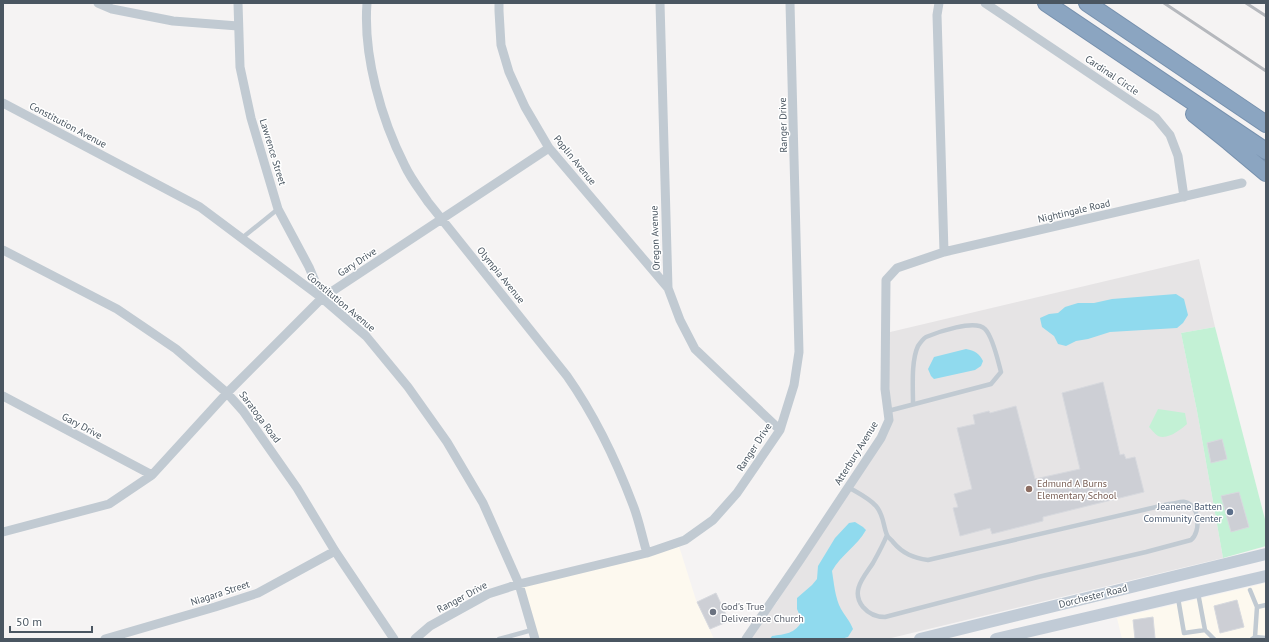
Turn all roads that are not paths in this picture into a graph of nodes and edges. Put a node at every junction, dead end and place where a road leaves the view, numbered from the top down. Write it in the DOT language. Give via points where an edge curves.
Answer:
graph roads {
  1 [pos="98,3"];
  2 [pos="238,3"];
  3 [pos="367,3"];
  4 [pos="499,3"];
  5 [pos="660,3"];
  6 [pos="790,3"];
  7 [pos="939,3"];
  8 [pos="986,3"];
  9 [pos="1046,3"];
  10 [pos="1087,3"];
  11 [pos="238,26"];
  12 [pos="1089,32"];
  13 [pos="3,103"];
  14 [pos="1247,110"];
  15 [pos="1266,121"];
  16 [pos="1266,124"];
  17 [pos="549,148"];
  18 [pos="1266,151"];
  19 [pos="1266,173"];
  20 [pos="1242,183"];
  21 [pos="1184,197"];
  22 [pos="278,209"];
  23 [pos="442,220"];
  24 [pos="242,238"];
  25 [pos="3,250"];
  26 [pos="944,252"];
  27 [pos="912,264"];
  28 [pos="668,288"];
  29 [pos="322,298"];
  30 [pos="226,393"];
  31 [pos="3,396"];
  32 [pos="913,404"];
  33 [pos="888,411"];
  34 [pos="780,430"];
  35 [pos="152,475"];
  36 [pos="848,487"];
  37 [pos="3,532"];
  38 [pos="887,535"];
  39 [pos="335,551"];
  40 [pos="646,553"];
  41 [pos="1266,554"];
  42 [pos="1266,576"];
  43 [pos="519,584"];
  44 [pos="1250,590"];
  45 [pos="1198,592"];
  46 [pos="1178,596"];
  47 [pos="1266,605"];
  48 [pos="1257,607"];
  49 [pos="532,630"];
  50 [pos="1205,630"];
  51 [pos="1253,638"];
  52 [pos="1266,638"];
  53 [pos="105,639"];
  54 [pos="394,639"];
  55 [pos="415,639"];
  56 [pos="499,639"];
  57 [pos="535,639"];
  58 [pos="746,639"];
  59 [pos="920,639"];
  60 [pos="996,639"];
  61 [pos="1214,639"];
  1 -- 11 [label="street" via="112,9 173,21"];
  2 -- 11 [label="street, Lawrence Street"];
  3 -- 23 [label="street, Olympia Avenue" via="371,63 377,93 405,166"];
  4 -- 17 [label="street, Poplin Avenue" via="502,45 508,72"];
  5 -- 28 [label="street, Oregon Avenue"];
  6 -- 34 [label="street, Ranger Drive" via="799,352 794,385"];
  7 -- 26 [label="street" via="937,15"];
  8 -- 21 [label="street, Cardinal Circle" via="1156,118 1170,135 1178,156"];
  9 -- 12 [label="highway"];
  10 -- 14 [label="highway"];
  11 -- 22 [label="street, Lawrence Street" via="240,67 251,118"];
  12 -- 18 [label="highway"];
  12 -- 19 [label="highway"];
  13 -- 24 [label="street, Constitution Avenue" via="200,207"];
  14 -- 15 [label="highway"];
  14 -- 16 [label="highway"];
  17 -- 23 [label="street, Gary Drive"];
  17 -- 28 [label="street, Poplin Avenue"];
  20 -- 21 [label="street, Nightingale Road"];
  21 -- 26 [label="street, Nightingale Road"];
  22 -- 24 [label="lane"];
  22 -- 29 [label="street, Lawrence Street" via="309,267"];
  23 -- 29 [label="street, Gary Drive"];
  23 -- 40 [label="street, Olympia Avenue" via="581,396 609,448 633,506"];
  24 -- 29 [label="street, Constitution Avenue"];
  25 -- 30 [label="street, Saratoga Road" via="117,309 176,349"];
  26 -- 27 [label="street, Nightingale Road"];
  27 -- 33 [label="street, Atterbury Avenue" via="897,268 886,280 885,389"];
  28 -- 34 [label="street, Oregon Avenue" via="694,349"];
  29 -- 30 [label="street, Gary Drive"];
  29 -- 43 [label="street, Constitution Avenue" via="366,336 408,387 447,442 483,503"];
  30 -- 35 [label="street, Gary Drive"];
  30 -- 39 [label="street, Saratoga Road" via="243,411 298,488"];
  31 -- 35 [label="street, Gary Drive"];
  32 -- 32 [label="lane" via="991,384 1001,372 995,349 984,329 974,324 924,338 918,346 913,369"];
  32 -- 33 [label="lane"];
  33 -- 36 [label="street, Atterbury Avenue" via="889,420 881,438"];
  34 -- 40 [label="street, Ranger Drive" via="737,493 713,520 685,540"];
  35 -- 37 [label="street, Gary Drive" via="108,504"];
  36 -- 38 [label="lane" via="876,506 882,516"];
  36 -- 58 [label="street, Atterbury Avenue"];
  38 -- 38 [label="lane" via="858,585 858,600 866,611 876,617 885,617 1191,540 1198,526 1195,511 1191,506 1185,502 1169,504 928,560 906,554"];
  39 -- 53 [label="street, Niagara Street" via="258,593"];
  39 -- 54 [label="street, Saratoga Road"];
  40 -- 43 [label="street, Ranger Drive"];
  41 -- 59 [label="main road, Dorchester Road"];
  42 -- 45 [label="main road, Dorchester Road"];
  43 -- 49 [label="street, Constitution Avenue"];
  43 -- 55 [label="street, Ranger Drive" via="488,594 430,626"];
  44 -- 48 [label="lane"];
  45 -- 46 [label="main road, Dorchester Road"];
  45 -- 50 [label="lane"];
  46 -- 50 [label="lane" via="1184,633"];
  46 -- 60 [label="main road, Dorchester Road"];
  47 -- 48 [label="lane"];
  48 -- 51 [label="lane"];
  49 -- 56 [label="lane"];
  49 -- 57 [label="street, Constitution Avenue"];
  50 -- 61 [label="lane"];
  51 -- 52 [label="lane"];
}
